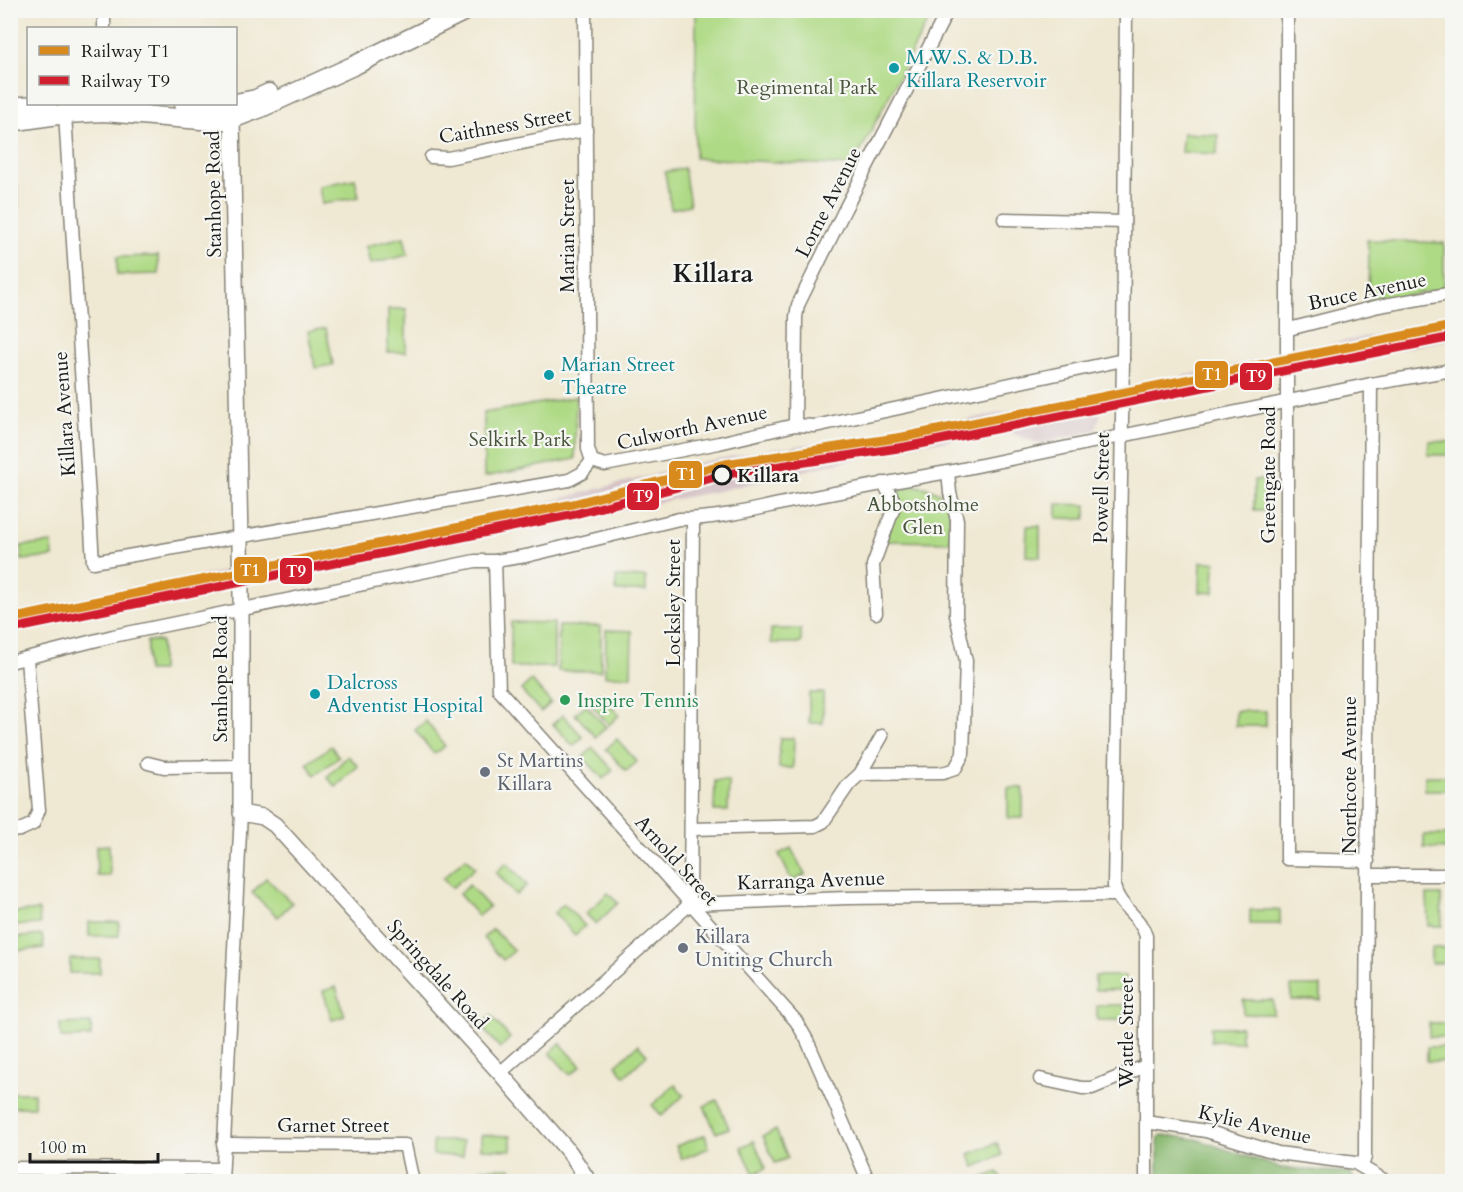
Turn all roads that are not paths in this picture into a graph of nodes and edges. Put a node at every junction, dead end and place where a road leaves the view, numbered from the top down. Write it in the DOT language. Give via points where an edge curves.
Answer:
graph roads {
  1 [pos="104,10"];
  2 [pos="444,10"];
  3 [pos="467,10"];
  4 [pos="585,10"];
  5 [pos="948,10"];
  6 [pos="1126,10"];
  7 [pos="1287,10"];
  8 [pos="104,27"];
  9 [pos="35,105"];
  10 [pos="196,105"];
  11 [pos="10,107"];
  12 [pos="104,108"];
  13 [pos="233,108"];
  14 [pos="65,114"];
  15 [pos="10,122"];
  16 [pos="586,130"];
  17 [pos="431,157"];
  18 [pos="1004,219"];
  19 [pos="1124,222"];
  20 [pos="1452,290"];
  21 [pos="1289,329"];
  22 [pos="1123,360"];
  23 [pos="1452,370"];
  24 [pos="1371,384"];
  25 [pos="1287,402"];
  26 [pos="795,425"];
  27 [pos="1121,436"];
  28 [pos="592,461"];
  29 [pos="948,472"];
  30 [pos="883,483"];
  31 [pos="693,519"];
  32 [pos="239,538"];
  33 [pos="495,561"];
  34 [pos="241,603"];
  35 [pos="876,613"];
  36 [pos="27,659"];
  37 [pos="10,662"];
  38 [pos="882,736"];
  39 [pos="148,763"];
  40 [pos="241,766"];
  41 [pos="860,774"];
  42 [pos="242,813"];
  43 [pos="692,829"];
  44 [pos="10,831"];
  45 [pos="1368,861"];
  46 [pos="1368,875"];
  47 [pos="1452,875"];
  48 [pos="1116,895"];
  49 [pos="690,904"];
  50 [pos="1145,1066"];
  51 [pos="500,1073"];
  52 [pos="1040,1079"];
  53 [pos="1146,1122"];
  54 [pos="224,1144"];
  55 [pos="1362,1166"];
  56 [pos="10,1168"];
  57 [pos="222,1175"];
  58 [pos="413,1182"];
  59 [pos="589,1182"];
  60 [pos="869,1182"];
  61 [pos="1146,1182"];
  62 [pos="1387,1182"];
  1 -- 8 [label="street"];
  2 -- 13 [label="highway" via="353,56"];
  3 -- 13 [label="highway" via="252,112"];
  4 -- 16 [label="street, Marian Street"];
  5 -- 26 [label="street, Lorne Avenue" via="798,305"];
  6 -- 19 [label="street, Powell Street"];
  7 -- 21 [label="street, Greengate Road"];
  9 -- 11 [label="highway"];
  10 -- 13 [label="highway"];
  12 -- 13 [label="highway" via="213,122"];
  12 -- 14 [label="highway"];
  13 -- 32 [label="main road, Stanhope Road"];
  14 -- 15 [label="highway"];
  14 -- 32 [label="street, Killara Avenue" via="93,562"];
  16 -- 17 [label="street, Caithness Street" via="448,158"];
  16 -- 28 [label="street, Marian Street" via="588,449"];
  18 -- 19 [label="street"];
  19 -- 22 [label="street, Powell Street"];
  20 -- 21 [label="street, Bruce Avenue"];
  21 -- 25 [label="street, Greengate Road"];
  22 -- 26 [label="street, Culworth Avenue" via="814,426"];
  22 -- 27 [label="street, Powell Street"];
  23 -- 24 [label="street"];
  24 -- 25 [label="street"];
  24 -- 45 [label="street, Northcote Avenue"];
  25 -- 27 [label="street"];
  25 -- 45 [label="street, Greengate Road" via="1287,859"];
  26 -- 28 [label="street, Culworth Avenue" via="605,465"];
  27 -- 29 [label="street"];
  27 -- 48 [label="street, Powell Street"];
  28 -- 32 [label="street, Culworth Avenue" via="569,480"];
  29 -- 30 [label="street"];
  29 -- 41 [label="street" via="957,520 956,615 966,661 963,754 949,772"];
  30 -- 31 [label="street"];
  30 -- 35 [label="street" via="893,499 893,510 873,564"];
  31 -- 33 [label="street"];
  31 -- 43 [label="street, Locksley Street"];
  32 -- 34 [label="main road, Stanhope Road"];
  33 -- 34 [label="street" via="475,561"];
  33 -- 49 [label="street, Arnold Street" via="499,690"];
  34 -- 36 [label="street"];
  34 -- 40 [label="main road, Stanhope Road"];
  36 -- 37 [label="street"];
  36 -- 44 [label="street" via="39,810 33,824"];
  38 -- 41 [label="street"];
  39 -- 40 [label="street" via="164,767"];
  40 -- 42 [label="main road, Stanhope Road"];
  41 -- 43 [label="street" via="824,822 815,826"];
  42 -- 51 [label="main road, Springdale Road" via="262,817 275,825"];
  42 -- 54 [label="street, Stanhope Road"];
  43 -- 49 [label="street, Locksley Street"];
  45 -- 46 [label="street, Northcote Avenue"];
  46 -- 47 [label="street"];
  46 -- 55 [label="street, Northcote Avenue"];
  48 -- 49 [label="street, Karranga Avenue"];
  48 -- 50 [label="street, Wattle Street" via="1140,922 1146,936"];
  49 -- 51 [label="street"];
  49 -- 60 [label="street, Arnold Street" via="796,1021"];
  50 -- 52 [label="street" via="1092,1088"];
  50 -- 53 [label="street, Wattle Street"];
  51 -- 59 [label="main road, Springdale Road" via="570,1153"];
  53 -- 55 [label="street, Kylie Avenue" via="1206,1131 1278,1153"];
  53 -- 61 [label="street, Wattle Street"];
  54 -- 57 [label="street, Stanhope Road"];
  54 -- 58 [label="street, Garnet Street" via="405,1145"];
  55 -- 62 [label="street, Kylie Avenue"];
  56 -- 57 [label="street"];
}
